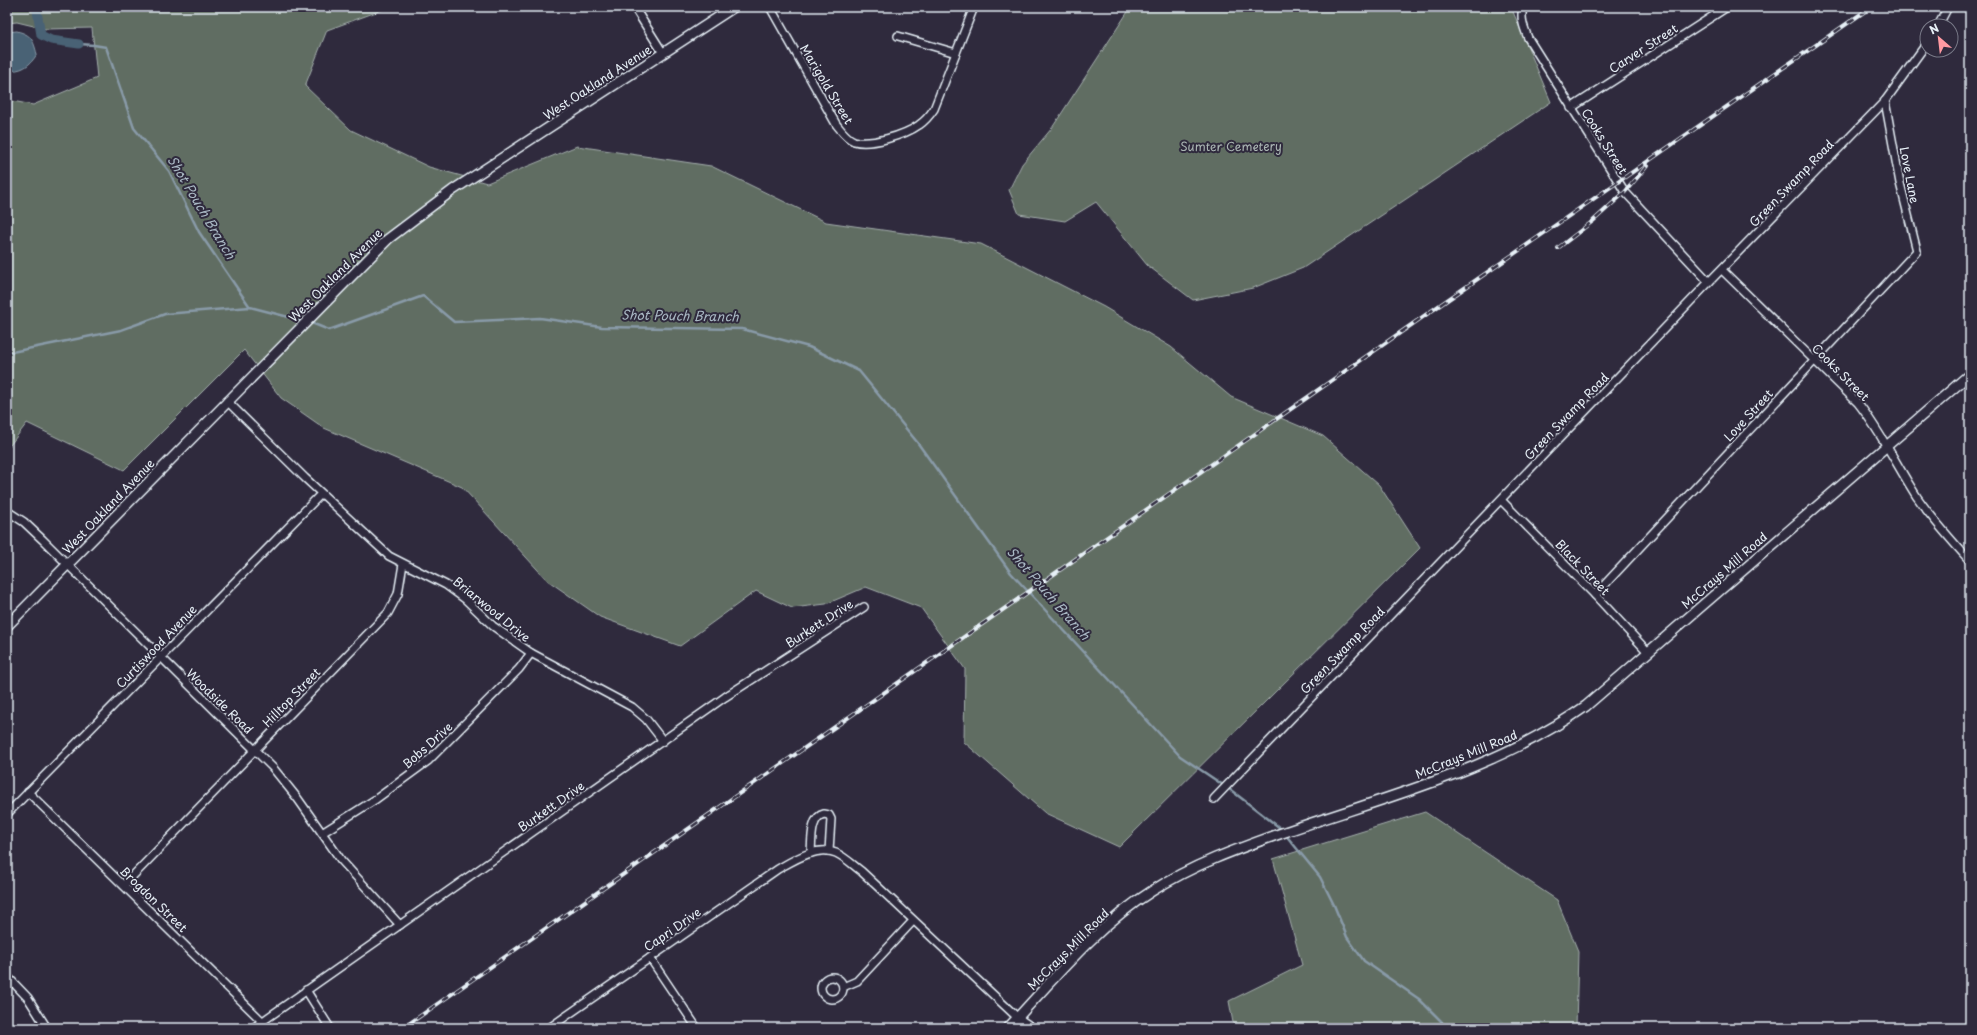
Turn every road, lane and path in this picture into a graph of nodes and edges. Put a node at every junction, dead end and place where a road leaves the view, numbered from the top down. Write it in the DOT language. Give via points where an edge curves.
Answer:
graph roads {
  1 [pos="634,7"];
  2 [pos="734,7"];
  3 [pos="770,7"];
  4 [pos="974,7"];
  5 [pos="1727,7"];
  6 [pos="1948,7"];
  7 [pos="1522,8"];
  8 [pos="1942,18"];
  9 [pos="898,36"];
  10 [pos="663,53"];
  11 [pos="956,53"];
  12 [pos="1919,54"];
  13 [pos="1885,101"];
  14 [pos="1571,108"];
  15 [pos="1917,251"];
  16 [pos="1722,270"];
  17 [pos="1709,282"];
  18 [pos="1814,359"];
  19 [pos="1970,374"];
  20 [pos="227,401"];
  21 [pos="1887,446"];
  22 [pos="321,494"];
  23 [pos="1501,500"];
  24 [pos="7,510"];
  25 [pos="1970,561"];
  26 [pos="403,564"];
  27 [pos="67,565"];
  28 [pos="1595,595"];
  29 [pos="864,606"];
  30 [pos="7,626"];
  31 [pos="1648,652"];
  32 [pos="531,653"];
  33 [pos="160,658"];
  34 [pos="663,741"];
  35 [pos="254,750"];
  36 [pos="28,792"];
  37 [pos="1214,799"];
  38 [pos="7,814"];
  39 [pos="322,833"];
  40 [pos="829,851"];
  41 [pos="811,853"];
  42 [pos="124,885"];
  43 [pos="913,921"];
  44 [pos="400,925"];
  45 [pos="650,958"];
  46 [pos="7,976"];
  47 [pos="843,987"];
  48 [pos="306,990"];
  49 [pos="1018,1018"];
  50 [pos="263,1022"];
  51 [pos="47,1028"];
  52 [pos="253,1028"];
  53 [pos="330,1028"];
  54 [pos="549,1028"];
  55 [pos="697,1028"];
  56 [pos="1008,1028"];
  57 [pos="1033,1028"];
  1 -- 10 [label="street"];
  2 -- 10 [label="street, West Oakland Avenue"];
  3 -- 11 [label="street, Marigold Street" via="836,124 854,141 876,141 908,132 921,125 934,109"];
  4 -- 11 [label="street, Marigold Street"];
  5 -- 14 [label="street, Carver Street"];
  6 -- 8 [label="street"];
  7 -- 14 [label="street, Cooks Street" via="1521,14 1528,38"];
  9 -- 11 [label="street"];
  10 -- 20 [label="street, West Oakland Avenue" via="425,210 388,239"];
  12 -- 13 [label="street, Green Swamp Road"];
  13 -- 15 [label="street, Love Lane" via="1900,183"];
  13 -- 16 [label="street, Green Swamp Road"];
  14 -- 17 [label="street, Cooks Street" via="1625,192"];
  15 -- 18 [label="street, Love Street"];
  16 -- 17 [label="street, Green Swamp Road"];
  16 -- 18 [label="street, Cooks Street"];
  17 -- 23 [label="street, Green Swamp Road"];
  18 -- 21 [label="street, Cooks Street" via="1858,403"];
  18 -- 28 [label="street, Love Street"];
  19 -- 21 [label="street, McCrays Mill Road"];
  20 -- 22 [label="street, Briarwood Drive"];
  20 -- 27 [label="street, West Oakland Avenue"];
  21 -- 25 [label="street, Cooks Street" via="1922,504"];
  21 -- 31 [label="street, McCrays Mill Road"];
  22 -- 26 [label="street, Briarwood Drive" via="379,548"];
  22 -- 33 [label="street, Curtiswood Avenue"];
  23 -- 28 [label="street, Black Street"];
  23 -- 37 [label="street, Green Swamp Road"];
  24 -- 27 [label="street, Woodside Road" via="24,522"];
  26 -- 32 [label="street, Briarwood Drive" via="454,591 493,626"];
  26 -- 35 [label="street, Hilltop Street" via="398,594 388,613"];
  27 -- 30 [label="street, West Oakland Avenue"];
  27 -- 33 [label="street, Woodside Road"];
  28 -- 31 [label="street, Black Street"];
  29 -- 34 [label="street, Burkett Drive"];
  31 -- 49 [label="street, McCrays Mill Road" via="1586,706 1559,725 1513,750 1468,769 1202,863 1152,891 1097,934"];
  32 -- 34 [label="street, Briarwood Drive" via="632,706 646,718"];
  32 -- 39 [label="street, Bobs Drive" via="519,669 428,761 382,795"];
  33 -- 35 [label="street, Woodside Road"];
  33 -- 36 [label="street, Curtiswood Avenue"];
  34 -- 44 [label="street, Burkett Drive"];
  35 -- 39 [label="street, Woodside Road" via="273,768"];
  35 -- 42 [label="street, Hilltop Street"];
  36 -- 38 [label="street, Curtiswood Avenue"];
  36 -- 42 [label="street, Brogdon Street"];
  39 -- 44 [label="street, Woodside Road" via="349,869"];
  40 -- 41 [label="street, Capri Drive"];
  40 -- 41 [label="street" via="831,819 829,815 824,814 817,817 815,822"];
  40 -- 43 [label="street" via="842,856 861,871"];
  41 -- 45 [label="street, Capri Drive" via="778,869"];
  42 -- 50 [label="street, Brogdon Street"];
  43 -- 47 [label="street" via="857,981"];
  43 -- 49 [label="street"];
  44 -- 48 [label="street, Burkett Drive"];
  45 -- 54 [label="street, Capri Drive"];
  45 -- 55 [label="street"];
  46 -- 51 [label="street" via="28,998"];
  48 -- 50 [label="street, Burkett Drive"];
  48 -- 53 [label="street"];
  49 -- 56 [label="street, McCrays Mill Road"];
  49 -- 57 [label="street"];
  50 -- 52 [label="street, Burkett Drive"];
}
